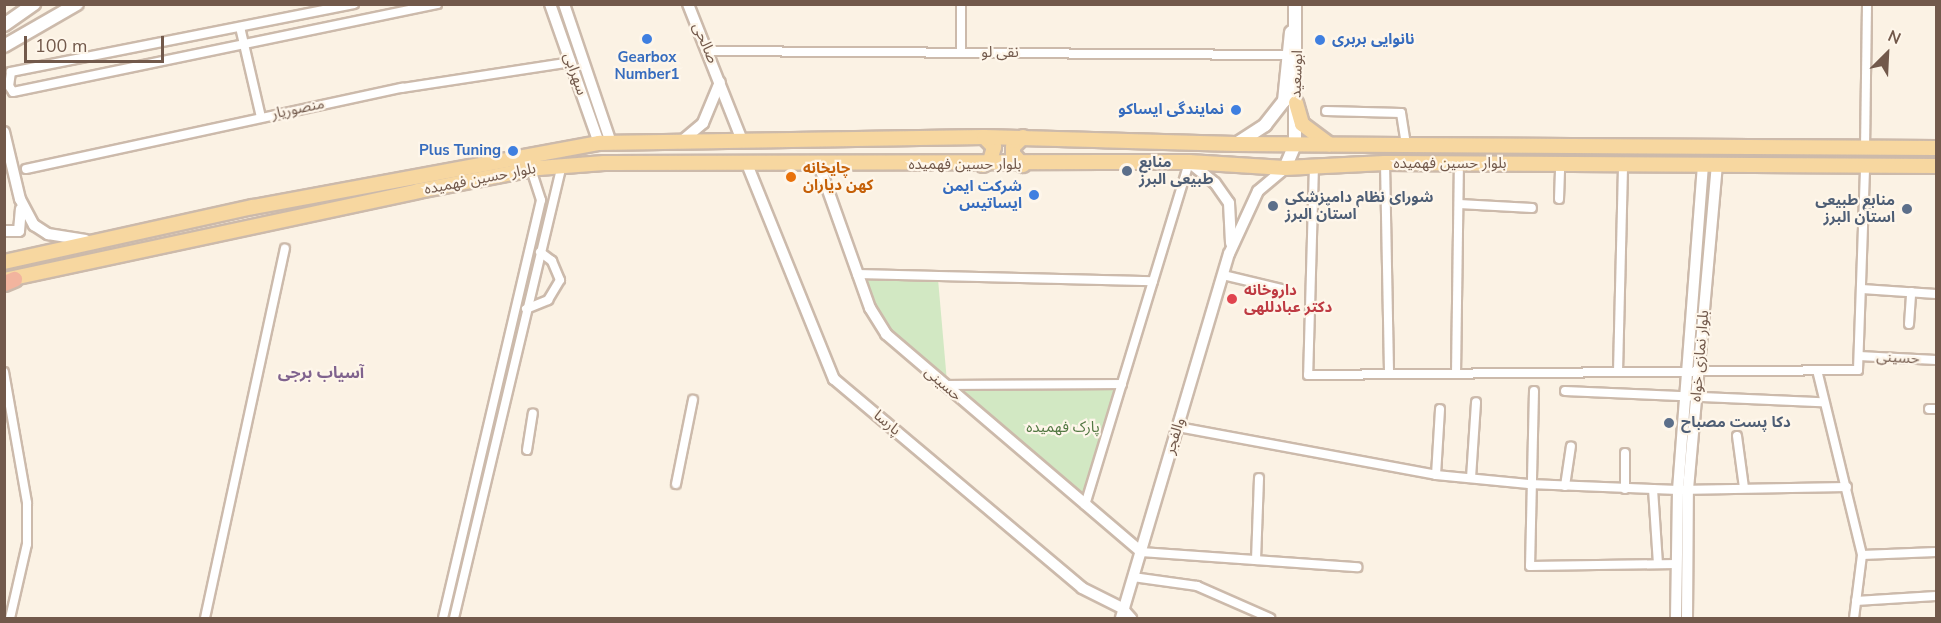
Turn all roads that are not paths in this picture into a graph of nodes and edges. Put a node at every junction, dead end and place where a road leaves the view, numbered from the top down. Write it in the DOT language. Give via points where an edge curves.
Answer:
graph roads {
  1 [pos="34,4"];
  2 [pos="77,4"];
  3 [pos="354,4"];
  4 [pos="437,4"];
  5 [pos="550,4"];
  6 [pos="564,4"];
  7 [pos="688,4"];
  8 [pos="961,4"];
  9 [pos="1867,4"];
  10 [pos="1295,8"];
  11 [pos="4,25"];
  12 [pos="240,27"];
  13 [pos="245,44"];
  14 [pos="6,47"];
  15 [pos="710,51"];
  16 [pos="961,53"];
  17 [pos="1289,55"];
  18 [pos="572,62"];
  19 [pos="720,82"];
  20 [pos="1296,104"];
  21 [pos="1326,111"];
  22 [pos="261,117"];
  23 [pos="4,132"];
  24 [pos="984,136"];
  25 [pos="1023,137"];
  26 [pos="741,138"];
  27 [pos="683,140"];
  28 [pos="605,143"];
  29 [pos="1236,144"];
  30 [pos="1295,144"];
  31 [pos="1331,144"];
  32 [pos="1407,145"];
  33 [pos="1865,148"];
  34 [pos="1936,148"];
  35 [pos="6,149"];
  36 [pos="1189,162"];
  37 [pos="1384,163"];
  38 [pos="747,164"];
  39 [pos="1459,164"];
  40 [pos="819,165"];
  41 [pos="983,165"];
  42 [pos="1023,165"];
  43 [pos="1314,165"];
  44 [pos="1560,165"];
  45 [pos="562,166"];
  46 [pos="1623,166"];
  47 [pos="1865,166"];
  48 [pos="1936,166"];
  49 [pos="1703,167"];
  50 [pos="1718,167"];
  51 [pos="1284,168"];
  52 [pos="26,169"];
  53 [pos="531,170"];
  54 [pos="20,199"];
  55 [pos="1559,199"];
  56 [pos="277,203"];
  57 [pos="1459,204"];
  58 [pos="1532,208"];
  59 [pos="281,222"];
  60 [pos="4,231"];
  61 [pos="98,239"];
  62 [pos="285,249"];
  63 [pos="540,252"];
  64 [pos="1229,254"];
  65 [pos="4,262"];
  66 [pos="857,274"];
  67 [pos="1223,275"];
  68 [pos="8,281"];
  69 [pos="1153,282"];
  70 [pos="1282,289"];
  71 [pos="1862,289"];
  72 [pos="1911,292"];
  73 [pos="1936,294"];
  74 [pos="526,309"];
  75 [pos="1909,324"];
  76 [pos="1859,356"];
  77 [pos="1936,360"];
  78 [pos="1817,370"];
  79 [pos="1693,371"];
  80 [pos="4,372"];
  81 [pos="1618,372"];
  82 [pos="1389,374"];
  83 [pos="1456,374"];
  84 [pos="1122,384"];
  85 [pos="944,385"];
  86 [pos="1534,391"];
  87 [pos="1565,391"];
  88 [pos="1691,396"];
  89 [pos="693,400"];
  90 [pos="1476,402"];
  91 [pos="1822,402"];
  92 [pos="1440,409"];
  93 [pos="533,413"];
  94 [pos="1178,427"];
  95 [pos="1737,436"];
  96 [pos="1571,446"];
  97 [pos="526,450"];
  98 [pos="1625,453"];
  99 [pos="1436,475"];
  100 [pos="1259,478"];
  101 [pos="1471,478"];
  102 [pos="676,484"];
  103 [pos="1529,484"];
  104 [pos="1566,486"];
  105 [pos="1847,487"];
  106 [pos="1744,488"];
  107 [pos="1625,489"];
  108 [pos="1653,489"];
  109 [pos="1683,489"];
  110 [pos="1085,505"];
  111 [pos="1141,552"];
  112 [pos="1936,552"];
  113 [pos="1862,555"];
  114 [pos="1256,560"];
  115 [pos="1658,564"];
  116 [pos="1677,564"];
  117 [pos="1357,567"];
  118 [pos="1133,577"];
  119 [pos="1936,596"];
  120 [pos="1856,601"];
  121 [pos="1122,614"];
  122 [pos="10,618"];
  123 [pos="205,618"];
  124 [pos="443,618"];
  125 [pos="454,618"];
  126 [pos="1132,618"];
  127 [pos="1270,618"];
  128 [pos="1676,618"];
  129 [pos="1687,618"];
  130 [pos="1854,618"];
  1 -- 11 [label="main road"];
  2 -- 14 [label="main road"];
  3 -- 12 [label="street"];
  4 -- 13 [label="street"];
  5 -- 18 [label="street, سهرابی"];
  6 -- 28 [label="street, سهرابی"];
  7 -- 15 [label="street, صالحی"];
  8 -- 16 [label="street"];
  9 -- 33 [label="street"];
  10 -- 17 [label="main road"];
  10 -- 20 [label="main road, ابوسعید"];
  12 -- 13 [label="street"];
  12 -- 13 [label="street" via="11,72 8,81 13,92"];
  13 -- 22 [label="street"];
  15 -- 16 [label="street, نقی لو"];
  15 -- 19 [label="street, صالحی"];
  16 -- 17 [label="street, نقی لو"];
  17 -- 29 [label="main road" via="1288,87 1280,107"];
  18 -- 22 [label="street, منصوریار" via="402,88"];
  18 -- 28 [label="street, سهرابی"];
  19 -- 26 [label="street, صالحی"];
  19 -- 27 [label="street, صالحی" via="703,123"];
  20 -- 30 [label="main road, ابوسعید"];
  20 -- 31 [label="main road" via="1302,124"];
  21 -- 32 [label="street" via="1401,113"];
  22 -- 52 [label="street, منصوریار"];
  23 -- 35 [label="street"];
  24 -- 25 [label="main road, بلوار حسین فهمیده"];
  24 -- 26 [label="main road, بلوار حسین فهمیده"];
  24 -- 41 [label="main road" via="994,147 990,161"];
  25 -- 29 [label="main road, بلوار حسین فهمیده"];
  25 -- 42 [label="main road" via="1013,147 1013,154"];
  26 -- 27 [label="main road, بلوار حسین فهمیده"];
  27 -- 28 [label="main road, بلوار حسین فهمیده"];
  28 -- 56 [label="main road, بلوار حسین فهمیده"];
  29 -- 30 [label="main road, بلوار حسین فهمیده"];
  30 -- 31 [label="main road, بلوار حسین فهمیده"];
  30 -- 51 [label="main road"];
  31 -- 32 [label="main road, بلوار حسین فهمیده"];
  32 -- 33 [label="main road, بلوار حسین فهمیده"];
  33 -- 34 [label="main road, بلوار حسین فهمیده"];
  35 -- 54 [label="street"];
  36 -- 42 [label="main road, بلوار حسین فهمیده"];
  36 -- 51 [label="main road, بلوار حسین فهمیده"];
  36 -- 64 [label="street" via="1215,183 1229,204 1233,221"];
  36 -- 69 [label="street"];
  37 -- 39 [label="main road, بلوار حسین فهمیده"];
  37 -- 43 [label="main road, بلوار حسین فهمیده"];
  37 -- 82 [label="street"];
  38 -- 40 [label="main road, بلوار حسین فهمیده"];
  38 -- 45 [label="main road, بلوار حسین فهمیده"];
  38 -- 121 [label="street, پارسا" via="834,379 1082,588"];
  39 -- 44 [label="main road, بلوار حسین فهمیده"];
  39 -- 57 [label="street"];
  40 -- 41 [label="main road, بلوار حسین فهمیده"];
  40 -- 66 [label="street, حسینی"];
  41 -- 42 [label="main road, بلوار حسین فهمیده"];
  43 -- 51 [label="main road, بلوار حسین فهمیده"];
  43 -- 82 [label="street" via="1308,375"];
  44 -- 46 [label="main road, بلوار حسین فهمیده"];
  44 -- 55 [label="street"];
  45 -- 53 [label="main road, بلوار حسین فهمیده"];
  45 -- 63 [label="street"];
  46 -- 49 [label="main road, بلوار حسین فهمیده"];
  46 -- 81 [label="street"];
  47 -- 48 [label="main road, بلوار حسین فهمیده"];
  47 -- 50 [label="main road, بلوار حسین فهمیده"];
  47 -- 71 [label="street"];
  49 -- 50 [label="main road, بلوار حسین فهمیده"];
  49 -- 79 [label="street, بلوار نمازی خواه"];
  50 -- 79 [label="street, بلوار نمازی خواه"];
  51 -- 64 [label="street" via="1258,191"];
  53 -- 59 [label="main road, بلوار حسین فهمیده"];
  53 -- 124 [label="street" via="541,200"];
  54 -- 60 [label="street" via="23,223 14,234"];
  54 -- 61 [label="street" via="34,225 48,234 73,240"];
  56 -- 59 [label="main road"];
  56 -- 61 [label="main road, بلوار حسین فهمیده"];
  57 -- 58 [label="street"];
  57 -- 83 [label="street"];
  59 -- 68 [label="main road, بلوار حسین فهمیده"];
  61 -- 65 [label="main road, بلوار حسین فهمیده"];
  62 -- 123 [label="street"];
  63 -- 74 [label="street"];
  63 -- 74 [label="street" via="552,261 560,279 548,300"];
  64 -- 67 [label="street, والفجر"];
  66 -- 69 [label="street"];
  66 -- 85 [label="street, حسینی" via="886,334"];
  67 -- 70 [label="street"];
  67 -- 94 [label="street, والفجر"];
  69 -- 84 [label="street"];
  71 -- 72 [label="street"];
  71 -- 76 [label="street"];
  72 -- 73 [label="street"];
  72 -- 75 [label="street"];
  74 -- 125 [label="street"];
  76 -- 77 [label="street, حسینی"];
  76 -- 78 [label="street" via="1858,369"];
  78 -- 79 [label="street"];
  78 -- 91 [label="street"];
  79 -- 81 [label="street"];
  79 -- 88 [label="street, بلوار نمازی خواه"];
  80 -- 122 [label="street" via="27,503 27,544"];
  81 -- 83 [label="street"];
  82 -- 83 [label="street"];
  84 -- 85 [label="street"];
  84 -- 110 [label="street"];
  85 -- 110 [label="street, حسینی"];
  86 -- 103 [label="street"];
  87 -- 88 [label="street"];
  88 -- 91 [label="street"];
  88 -- 109 [label="street, بلوار نمازی خواه"];
  89 -- 102 [label="street"];
  90 -- 101 [label="street"];
  91 -- 105 [label="street"];
  92 -- 99 [label="street"];
  93 -- 97 [label="street"];
  94 -- 99 [label="street"];
  94 -- 111 [label="street, والفجر"];
  95 -- 106 [label="street"];
  96 -- 104 [label="street"];
  98 -- 107 [label="street"];
  99 -- 101 [label="street"];
  100 -- 114 [label="street"];
  101 -- 103 [label="street"];
  103 -- 104 [label="street"];
  103 -- 115 [label="street" via="1530,566"];
  104 -- 107 [label="street"];
  105 -- 106 [label="street"];
  105 -- 113 [label="street"];
  106 -- 109 [label="street"];
  107 -- 108 [label="street"];
  108 -- 109 [label="street"];
  108 -- 115 [label="street"];
  109 -- 116 [label="street, بلوار نمازی خواه"];
  109 -- 129 [label="street, بلوار نمازی خواه"];
  110 -- 111 [label="street, حسینی"];
  111 -- 114 [label="street"];
  111 -- 118 [label="street, والفجر"];
  112 -- 113 [label="street"];
  113 -- 120 [label="street"];
  114 -- 117 [label="street"];
  115 -- 116 [label="street"];
  116 -- 128 [label="street, بلوار نمازی خواه"];
  118 -- 121 [label="street, والفجر"];
  118 -- 127 [label="street" via="1197,586"];
  119 -- 120 [label="street"];
  120 -- 130 [label="street"];
  121 -- 126 [label="street"];
}
